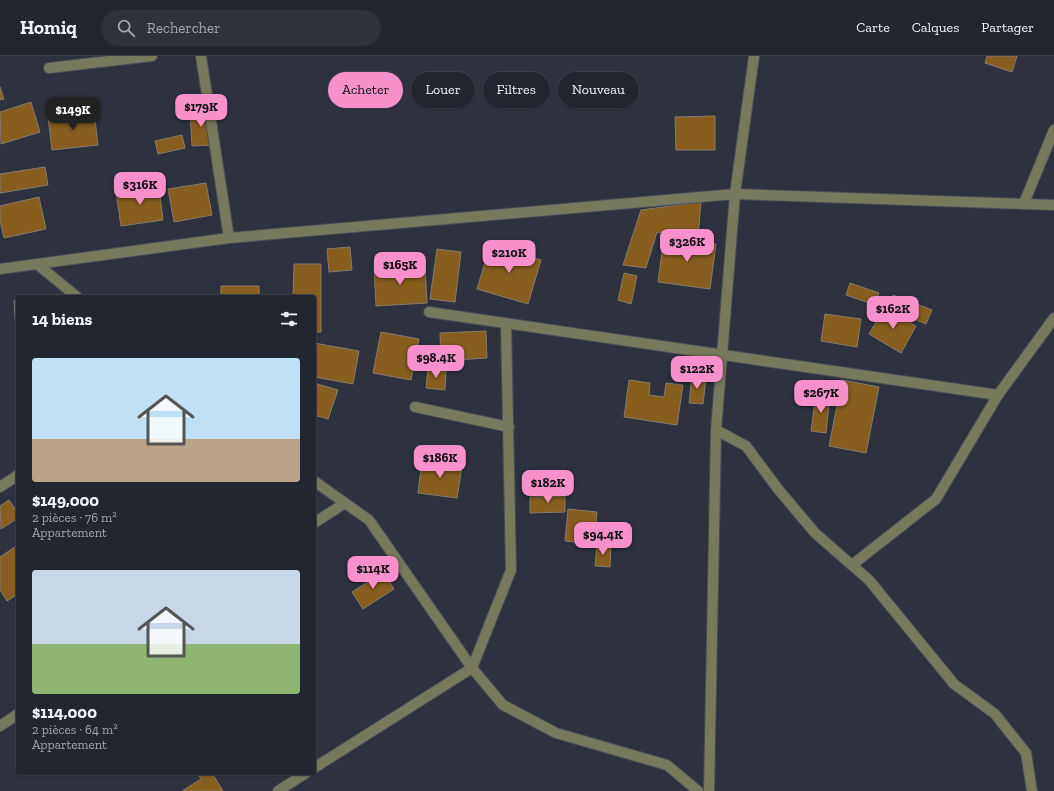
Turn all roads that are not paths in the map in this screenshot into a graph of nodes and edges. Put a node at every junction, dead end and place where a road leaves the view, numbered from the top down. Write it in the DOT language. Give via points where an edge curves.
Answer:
graph roads {
  1 [pos="152,56"];
  2 [pos="201,56"];
  3 [pos="754,56"];
  4 [pos="49,68"];
  5 [pos="1054,130"];
  6 [pos="735,194"];
  7 [pos="1024,204"];
  8 [pos="1054,204"];
  9 [pos="229,238"];
  10 [pos="37,264"];
  11 [pos="0,269"];
  12 [pos="75,295"];
  13 [pos="430,312"];
  14 [pos="1054,318"];
  15 [pos="506,323"];
  16 [pos="722,355"];
  17 [pos="998,395"];
  18 [pos="415,407"];
  19 [pos="509,427"];
  20 [pos="716,430"];
  21 [pos="16,476"];
  22 [pos="316,482"];
  23 [pos="0,487"];
  24 [pos="345,503"];
  25 [pos="316,522"];
  26 [pos="852,565"];
  27 [pos="472,668"];
  28 [pos="16,715"];
  29 [pos="0,726"];
  30 [pos="316,767"];
  31 [pos="303,775"];
  32 [pos="278,791"];
  33 [pos="698,791"];
  34 [pos="710,791"];
  35 [pos="1032,791"];
  1 -- 4 [label="street"];
  2 -- 9 [label="street"];
  3 -- 6 [label="street"];
  5 -- 7 [label="street"];
  6 -- 7 [label="street"];
  6 -- 9 [label="street"];
  6 -- 16 [label="street"];
  7 -- 8 [label="street"];
  9 -- 10 [label="street"];
  10 -- 11 [label="street"];
  10 -- 12 [label="street"];
  13 -- 15 [label="street"];
  14 -- 17 [label="street"];
  15 -- 16 [label="street"];
  15 -- 19 [label="street"];
  16 -- 17 [label="street"];
  16 -- 20 [label="street"];
  17 -- 26 [label="street" via="936,499"];
  18 -- 19 [label="street"];
  19 -- 27 [label="street" via="511,570"];
  20 -- 26 [label="street" via="746,446 815,533"];
  20 -- 34 [label="street"];
  21 -- 23 [label="street"];
  22 -- 24 [label="street"];
  24 -- 25 [label="street"];
  24 -- 27 [label="street" via="369,520"];
  26 -- 35 [label="street" via="869,580 954,684 995,714 1026,753"];
  27 -- 30 [label="street"];
  27 -- 33 [label="street" via="503,705 556,733 667,765"];
  28 -- 29 [label="street"];
  31 -- 32 [label="street"];
}
